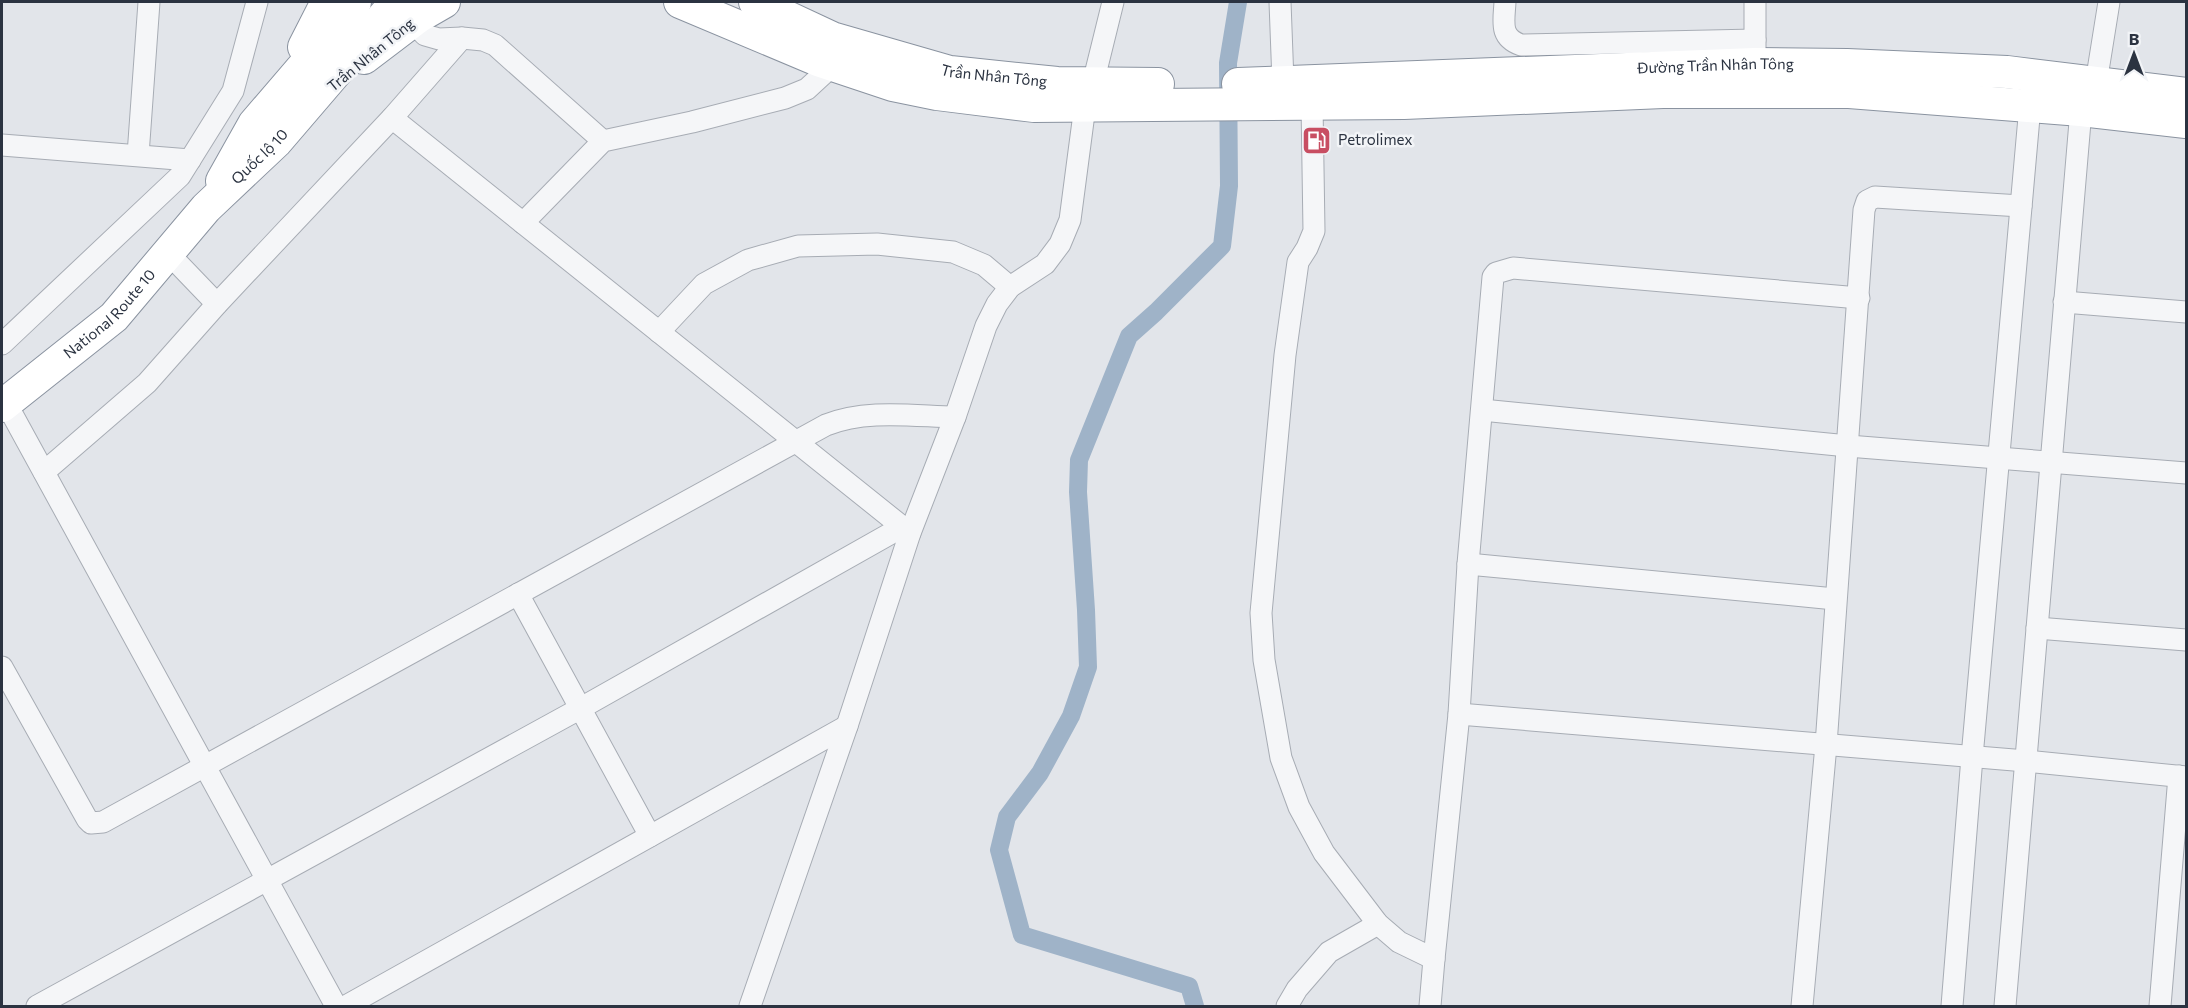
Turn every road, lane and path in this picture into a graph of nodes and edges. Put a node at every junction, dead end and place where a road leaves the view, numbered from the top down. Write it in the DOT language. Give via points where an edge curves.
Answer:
graph roads {
  1 [pos="148,2"];
  2 [pos="257,2"];
  3 [pos="327,2"];
  4 [pos="355,2"];
  5 [pos="444,2"];
  6 [pos="680,2"];
  7 [pos="704,2"];
  8 [pos="755,2"];
  9 [pos="1113,2"];
  10 [pos="1280,2"];
  11 [pos="1505,2"];
  12 [pos="1755,2"];
  13 [pos="2109,2"];
  14 [pos="404,11"];
  15 [pos="756,34"];
  16 [pos="462,38"];
  17 [pos="833,65"];
  18 [pos="1756,66"];
  19 [pos="1283,82"];
  20 [pos="2096,82"];
  21 [pos="1089,94"];
  22 [pos="1246,94"];
  23 [pos="2187,94"];
  24 [pos="1312,104"];
  25 [pos="289,106"];
  26 [pos="2030,106"];
  27 [pos="2080,110"];
  28 [pos="392,118"];
  29 [pos="2187,123"];
  30 [pos="603,141"];
  31 [pos="2,145"];
  32 [pos="138,155"];
  33 [pos="190,160"];
  34 [pos="2021,206"];
  35 [pos="206,208"];
  36 [pos="523,223"];
  37 [pos="168,253"];
  38 [pos="1010,287"];
  39 [pos="1859,298"];
  40 [pos="2064,302"];
  41 [pos="217,304"];
  42 [pos="2187,312"];
  43 [pos="659,332"];
  44 [pos="2,344"];
  45 [pos="4,404"];
  46 [pos="1482,410"];
  47 [pos="955,417"];
  48 [pos="796,442"];
  49 [pos="1848,446"];
  50 [pos="1999,458"];
  51 [pos="2051,462"];
  52 [pos="44,472"];
  53 [pos="2187,473"];
  54 [pos="906,530"];
  55 [pos="1468,564"];
  56 [pos="518,594"];
  57 [pos="1835,599"];
  58 [pos="2037,628"];
  59 [pos="2187,640"];
  60 [pos="2,667"];
  61 [pos="581,708"];
  62 [pos="1459,714"];
  63 [pos="847,726"];
  64 [pos="1826,745"];
  65 [pos="1972,757"];
  66 [pos="2026,761"];
  67 [pos="205,767"];
  68 [pos="2183,776"];
  69 [pos="650,836"];
  70 [pos="266,879"];
  71 [pos="1378,924"];
  72 [pos="1434,958"];
  73 [pos="37,1006"];
  74 [pos="336,1006"];
  75 [pos="346,1006"];
  76 [pos="750,1006"];
  77 [pos="1287,1006"];
  78 [pos="1430,1006"];
  79 [pos="1802,1006"];
  80 [pos="1952,1006"];
  81 [pos="2005,1006"];
  82 [pos="2160,1006"];
  1 -- 32 [label="street"];
  2 -- 33 [label="street" via="233,91"];
  3 -- 25 [label="highway, Quốc lộ 10"];
  4 -- 25 [label="highway, Quốc lộ 10"];
  5 -- 14 [label="highway, Trần Nhân Tông"];
  6 -- 15 [label="highway, Trần Nhân Tông"];
  7 -- 15 [label="highway, Trần Nhân Tông"];
  8 -- 21 [label="highway, Trần Nhân Tông" via="832,38 950,72 1057,82"];
  9 -- 21 [label="street"];
  10 -- 19 [label="street"];
  11 -- 18 [label="street" via="1506,36 1521,45"];
  12 -- 18 [label="street"];
  13 -- 20 [label="street"];
  14 -- 16 [label="street" via="425,35"];
  14 -- 25 [label="highway, Trần Nhân Tông" via="355,65"];
  15 -- 17 [label="highway, Trần Nhân Tông"];
  16 -- 28 [label="street"];
  16 -- 30 [label="street" via="495,45"];
  17 -- 21 [label="highway, Trần Nhân Tông" via="893,85 937,94 1034,106"];
  17 -- 30 [label="street" via="807,88 785,98"];
  18 -- 19 [label="highway, Đường Trần Nhân Tông"];
  18 -- 20 [label="highway, Đường Trần Nhân Tông" via="1847,65 2007,72"];
  18 -- 24 [label="highway, Đường Trần Nhân Tông" via="1663,92"];
  18 -- 26 [label="highway, Đường Trần Nhân Tông" via="1849,92"];
  19 -- 22 [label="highway, Đường Trần Nhân Tông"];
  20 -- 23 [label="highway, Đường Trần Nhân Tông"];
  21 -- 22 [label="highway, Trần Nhân Tông"];
  21 -- 38 [label="street" via="1070,220 1060,244 1044,264"];
  22 -- 24 [label="highway, Đường Trần Nhân Tông"];
  24 -- 71 [label="street" via="1314,231 1298,262 1285,355 1261,613 1263,660 1281,758 1299,807 1323,853"];
  25 -- 35 [label="highway, Quốc lộ 10" via="276,142"];
  26 -- 27 [label="highway, Đường Trần Nhân Tông"];
  26 -- 34 [label="street"];
  27 -- 29 [label="highway, Đường Trần Nhân Tông"];
  27 -- 40 [label="street"];
  28 -- 36 [label="street"];
  28 -- 41 [label="street"];
  30 -- 36 [label="street"];
  31 -- 32 [label="street"];
  32 -- 33 [label="street"];
  33 -- 44 [label="street" via="180,176"];
  34 -- 39 [label="street" via="1875,197 1864,210"];
  34 -- 50 [label="street"];
  35 -- 37 [label="highway, National Route 10"];
  36 -- 43 [label="street"];
  37 -- 41 [label="street"];
  37 -- 45 [label="highway, National Route 10" via="114,317"];
  38 -- 43 [label="street" via="984,265 953,252 877,244 798,246 748,260 704,284"];
  38 -- 47 [label="street" via="986,326"];
  39 -- 46 [label="street" via="1505,269 1493,278"];
  39 -- 49 [label="street"];
  40 -- 42 [label="street"];
  40 -- 51 [label="street"];
  41 -- 52 [label="street" via="147,383"];
  43 -- 48 [label="street"];
  45 -- 52 [label="street"];
  46 -- 49 [label="street"];
  46 -- 55 [label="street"];
  47 -- 48 [label="street" via="858,415 842,418"];
  47 -- 54 [label="street"];
  48 -- 54 [label="street"];
  48 -- 56 [label="street"];
  49 -- 50 [label="street"];
  49 -- 57 [label="street"];
  50 -- 51 [label="street"];
  50 -- 65 [label="street"];
  51 -- 53 [label="street"];
  51 -- 58 [label="street"];
  52 -- 67 [label="street"];
  54 -- 61 [label="street"];
  54 -- 63 [label="street"];
  55 -- 57 [label="street"];
  55 -- 62 [label="street"];
  56 -- 61 [label="street"];
  56 -- 67 [label="street"];
  57 -- 64 [label="street"];
  58 -- 59 [label="street"];
  58 -- 66 [label="street"];
  60 -- 67 [label="street" via="91,823 103,822"];
  61 -- 69 [label="street"];
  61 -- 70 [label="street"];
  62 -- 64 [label="street"];
  62 -- 72 [label="street"];
  63 -- 69 [label="street"];
  63 -- 76 [label="street"];
  64 -- 65 [label="street"];
  64 -- 79 [label="street"];
  65 -- 66 [label="street"];
  65 -- 80 [label="street"];
  66 -- 68 [label="street"];
  66 -- 81 [label="street"];
  67 -- 70 [label="street"];
  68 -- 82 [label="street"];
  69 -- 75 [label="street"];
  70 -- 73 [label="street"];
  70 -- 74 [label="street"];
  71 -- 72 [label="street" via="1399,942"];
  71 -- 77 [label="street" via="1329,952"];
  72 -- 78 [label="street"];
}
